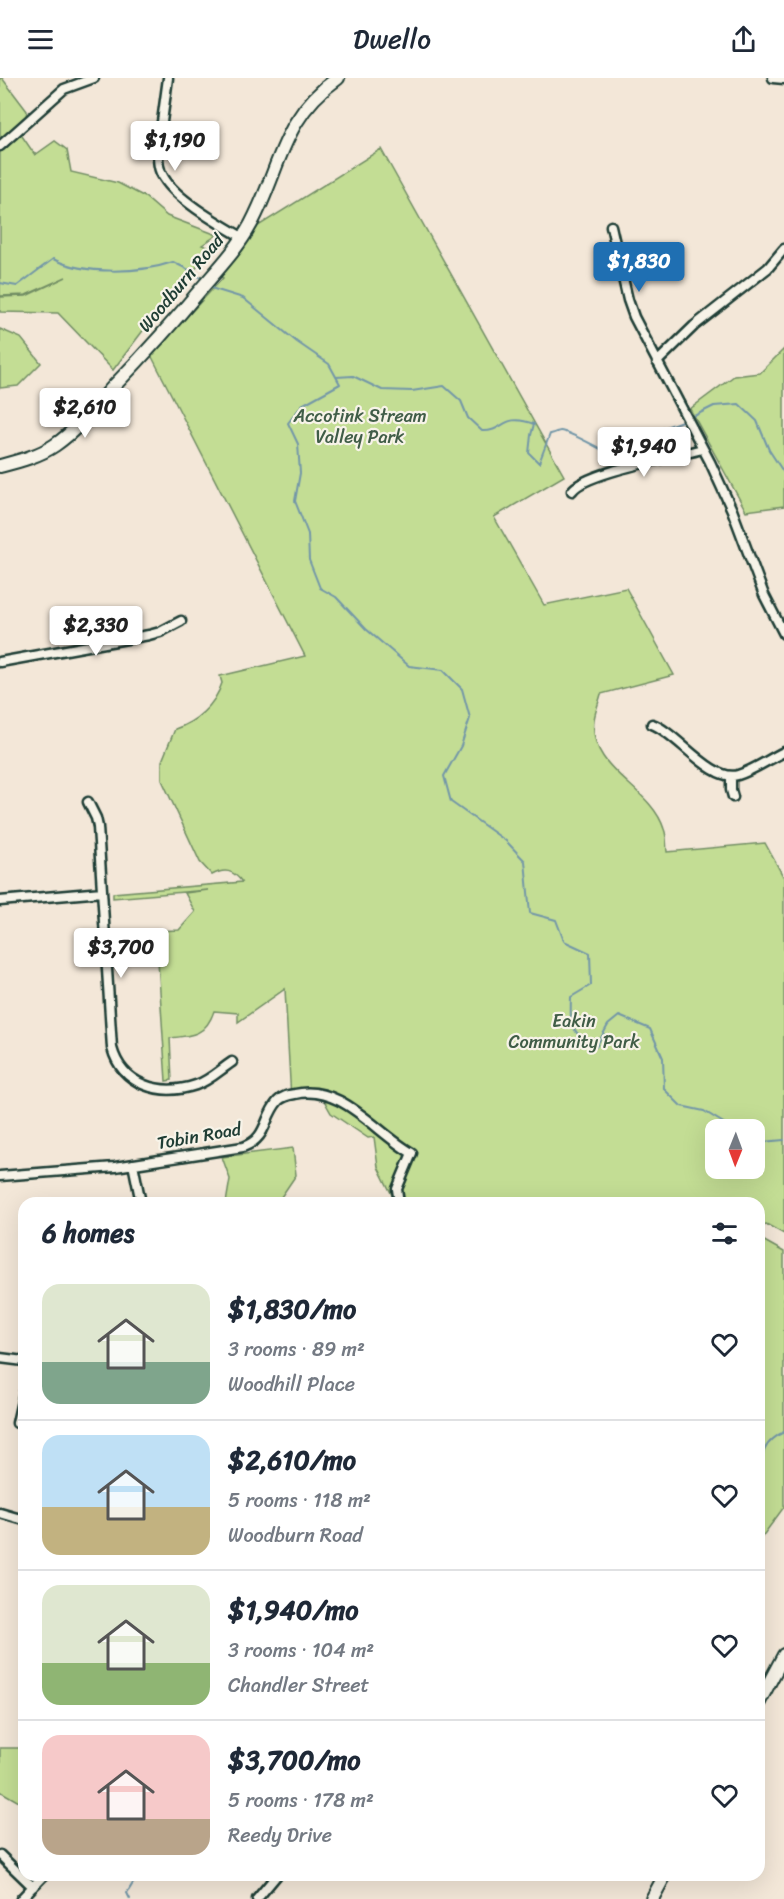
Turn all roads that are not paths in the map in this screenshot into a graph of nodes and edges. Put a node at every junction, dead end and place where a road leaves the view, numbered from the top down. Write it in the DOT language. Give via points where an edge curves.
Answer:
graph roads {
  1 [pos="94,78"];
  2 [pos="168,78"];
  3 [pos="338,78"];
  4 [pos="773,78"];
  5 [pos="784,79"];
  6 [pos="0,146"];
  7 [pos="611,226"];
  8 [pos="242,237"];
  9 [pos="784,249"];
  10 [pos="657,362"];
  11 [pos="702,449"];
  12 [pos="0,466"];
  13 [pos="572,491"];
  14 [pos="181,621"];
  15 [pos="784,634"];
  16 [pos="0,662"];
  17 [pos="652,724"];
  18 [pos="784,752"];
  19 [pos="731,776"];
  20 [pos="733,797"];
  21 [pos="88,802"];
  22 [pos="102,892"];
  23 [pos="0,901"];
  24 [pos="232,1062"];
  25 [pos="133,1164"];
  26 [pos="0,1176"];
  27 [pos="140,1197"];
  28 [pos="398,1197"];
  29 [pos="0,1358"];
  30 [pos="18,1360"];
  31 [pos="18,1419"];
  32 [pos="17,1423"];
  33 [pos="0,1514"];
  34 [pos="18,1518"];
  35 [pos="784,1655"];
  36 [pos="765,1691"];
  37 [pos="0,1855"];
  38 [pos="18,1872"];
  39 [pos="27,1881"];
  40 [pos="38,1881"];
  41 [pos="272,1881"];
  42 [pos="662,1881"];
  43 [pos="33,1887"];
  44 [pos="21,1899"];
  45 [pos="257,1899"];
  46 [pos="652,1899"];
  1 -- 6 [label="street" via="64,89"];
  2 -- 8 [label="street" via="158,151 163,178 177,193"];
  3 -- 8 [label="street, Woodburn Road" via="312,99 293,126"];
  4 -- 5 [label="street"];
  7 -- 10 [label="street" via="627,300"];
  8 -- 12 [label="street, Woodburn Road" via="138,361 64,438 33,456"];
  9 -- 10 [label="street" via="768,268 694,326"];
  10 -- 11 [label="street"];
  11 -- 13 [label="street" via="598,477 580,483"];
  11 -- 15 [label="street"];
  14 -- 16 [label="street" via="160,632"];
  17 -- 19 [label="street" via="714,769"];
  18 -- 19 [label="street"];
  19 -- 20 [label="street"];
  21 -- 22 [label="street" via="98,827"];
  22 -- 23 [label="street"];
  22 -- 24 [label="street" via="112,1048 118,1065 136,1083 165,1089 195,1086"];
  25 -- 26 [label="street, Tobin Road"];
  25 -- 27 [label="street"];
  25 -- 28 [label="street, Tobin Road" via="251,1144 281,1098 300,1092 323,1094 334,1097 412,1153 397,1189"];
  29 -- 30 [label="street"];
  31 -- 32 [label="street"];
  33 -- 34 [label="street"];
  35 -- 36 [label="street"];
  37 -- 38 [label="street"];
  39 -- 43 [label="street"];
  40 -- 43 [label="street"];
  41 -- 45 [label="street"];
  42 -- 46 [label="street"];
  43 -- 44 [label="street"];
}
